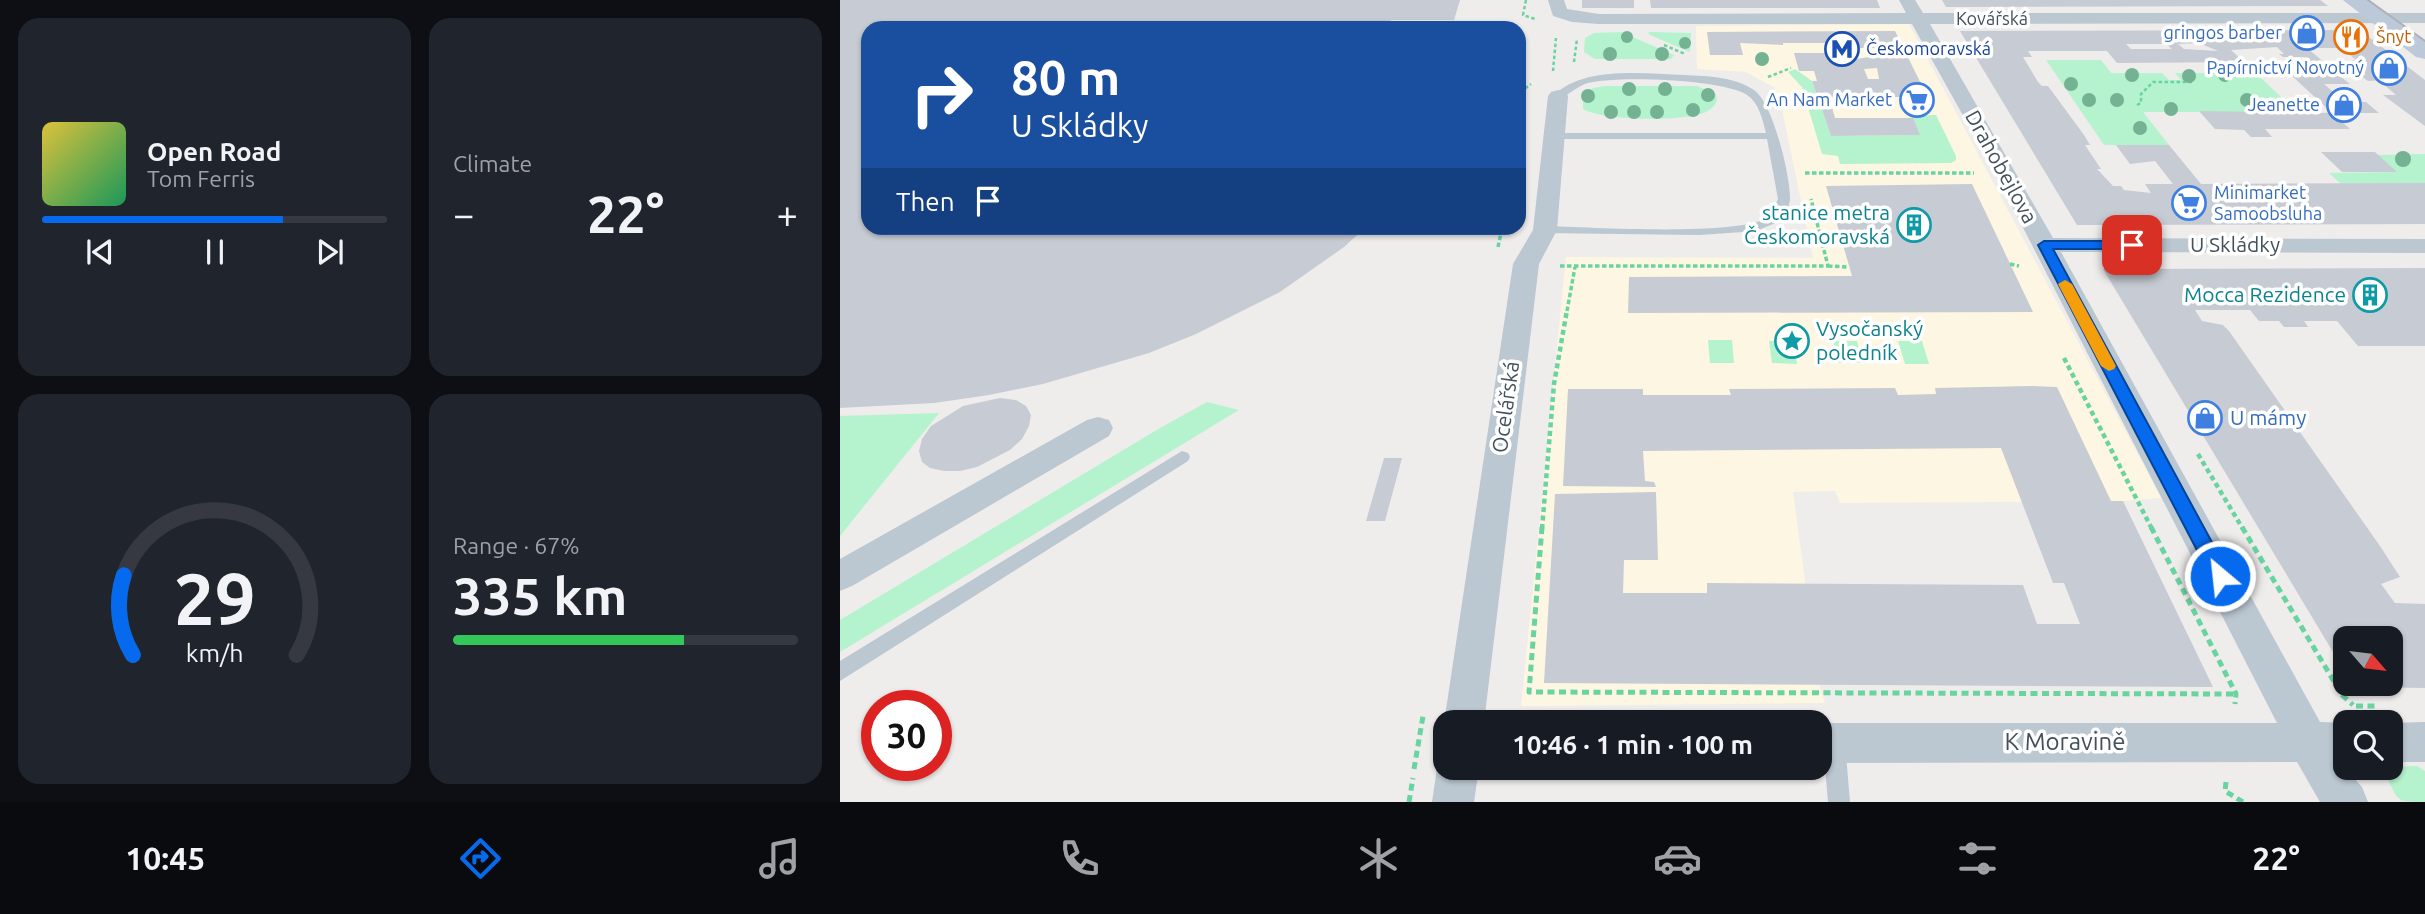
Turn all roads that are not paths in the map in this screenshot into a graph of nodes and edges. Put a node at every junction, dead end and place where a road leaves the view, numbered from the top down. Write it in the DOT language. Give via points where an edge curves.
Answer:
graph roads {
  1 [pos="2354,0"];
  2 [pos="2395,0"];
  3 [pos="1558,6"];
  4 [pos="1912,9"];
  5 [pos="2380,19"];
  6 [pos="2424,19"];
  7 [pos="2425,52"];
  8 [pos="1556,85"];
  9 [pos="1555,136"];
  10 [pos="1771,136"];
  11 [pos="1545,230"];
  12 [pos="2044,245"];
  13 [pos="2425,246"];
  14 [pos="1098,428"];
  15 [pos="1182,457"];
  16 [pos="840,576"];
  17 [pos="840,672"];
  18 [pos="1466,710"];
  19 [pos="2337,710"];
  20 [pos="2333,736"];
  21 [pos="2403,740"];
  22 [pos="2425,742"];
  23 [pos="1832,743"];
  24 [pos="1832,768"];
  25 [pos="1456,780"];
  26 [pos="2343,780"];
  27 [pos="1453,802"];
  28 [pos="1839,802"];
  29 [pos="2347,802"];
  1 -- 5 [label="main road"];
  2 -- 6 [label="main road"];
  3 -- 4 [label="street, Kovářská" via="1572,17 1599,19"];
  4 -- 5 [label="street, Kovářská"];
  4 -- 12 [label="street, Drahobejlova"];
  5 -- 6 [label="street, Kovářská"];
  5 -- 7 [label="main road"];
  8 -- 9 [label="street, Ocelářská"];
  8 -- 10 [label="lane" via="1595,79 1718,81 1757,97 1764,106"];
  9 -- 10 [label="lane"];
  9 -- 11 [label="street, Ocelářská"];
  10 -- 11 [label="lane" via="1784,199 1770,223 1738,230"];
  11 -- 18 [label="street, Ocelářská" via="1526,264"];
  12 -- 13 [label="street, U Skládky"];
  12 -- 19 [label="street, Drahobejlova"];
  14 -- 16 [label="street"];
  15 -- 17 [label="lane"];
  20 -- 23 [label="street, K Moravině" via="2230,741"];
  21 -- 22 [label="street, K Moravině"];
  24 -- 28 [label="lane"];
  25 -- 27 [label="street"];
  26 -- 29 [label="street" via="2340,796"];
}
